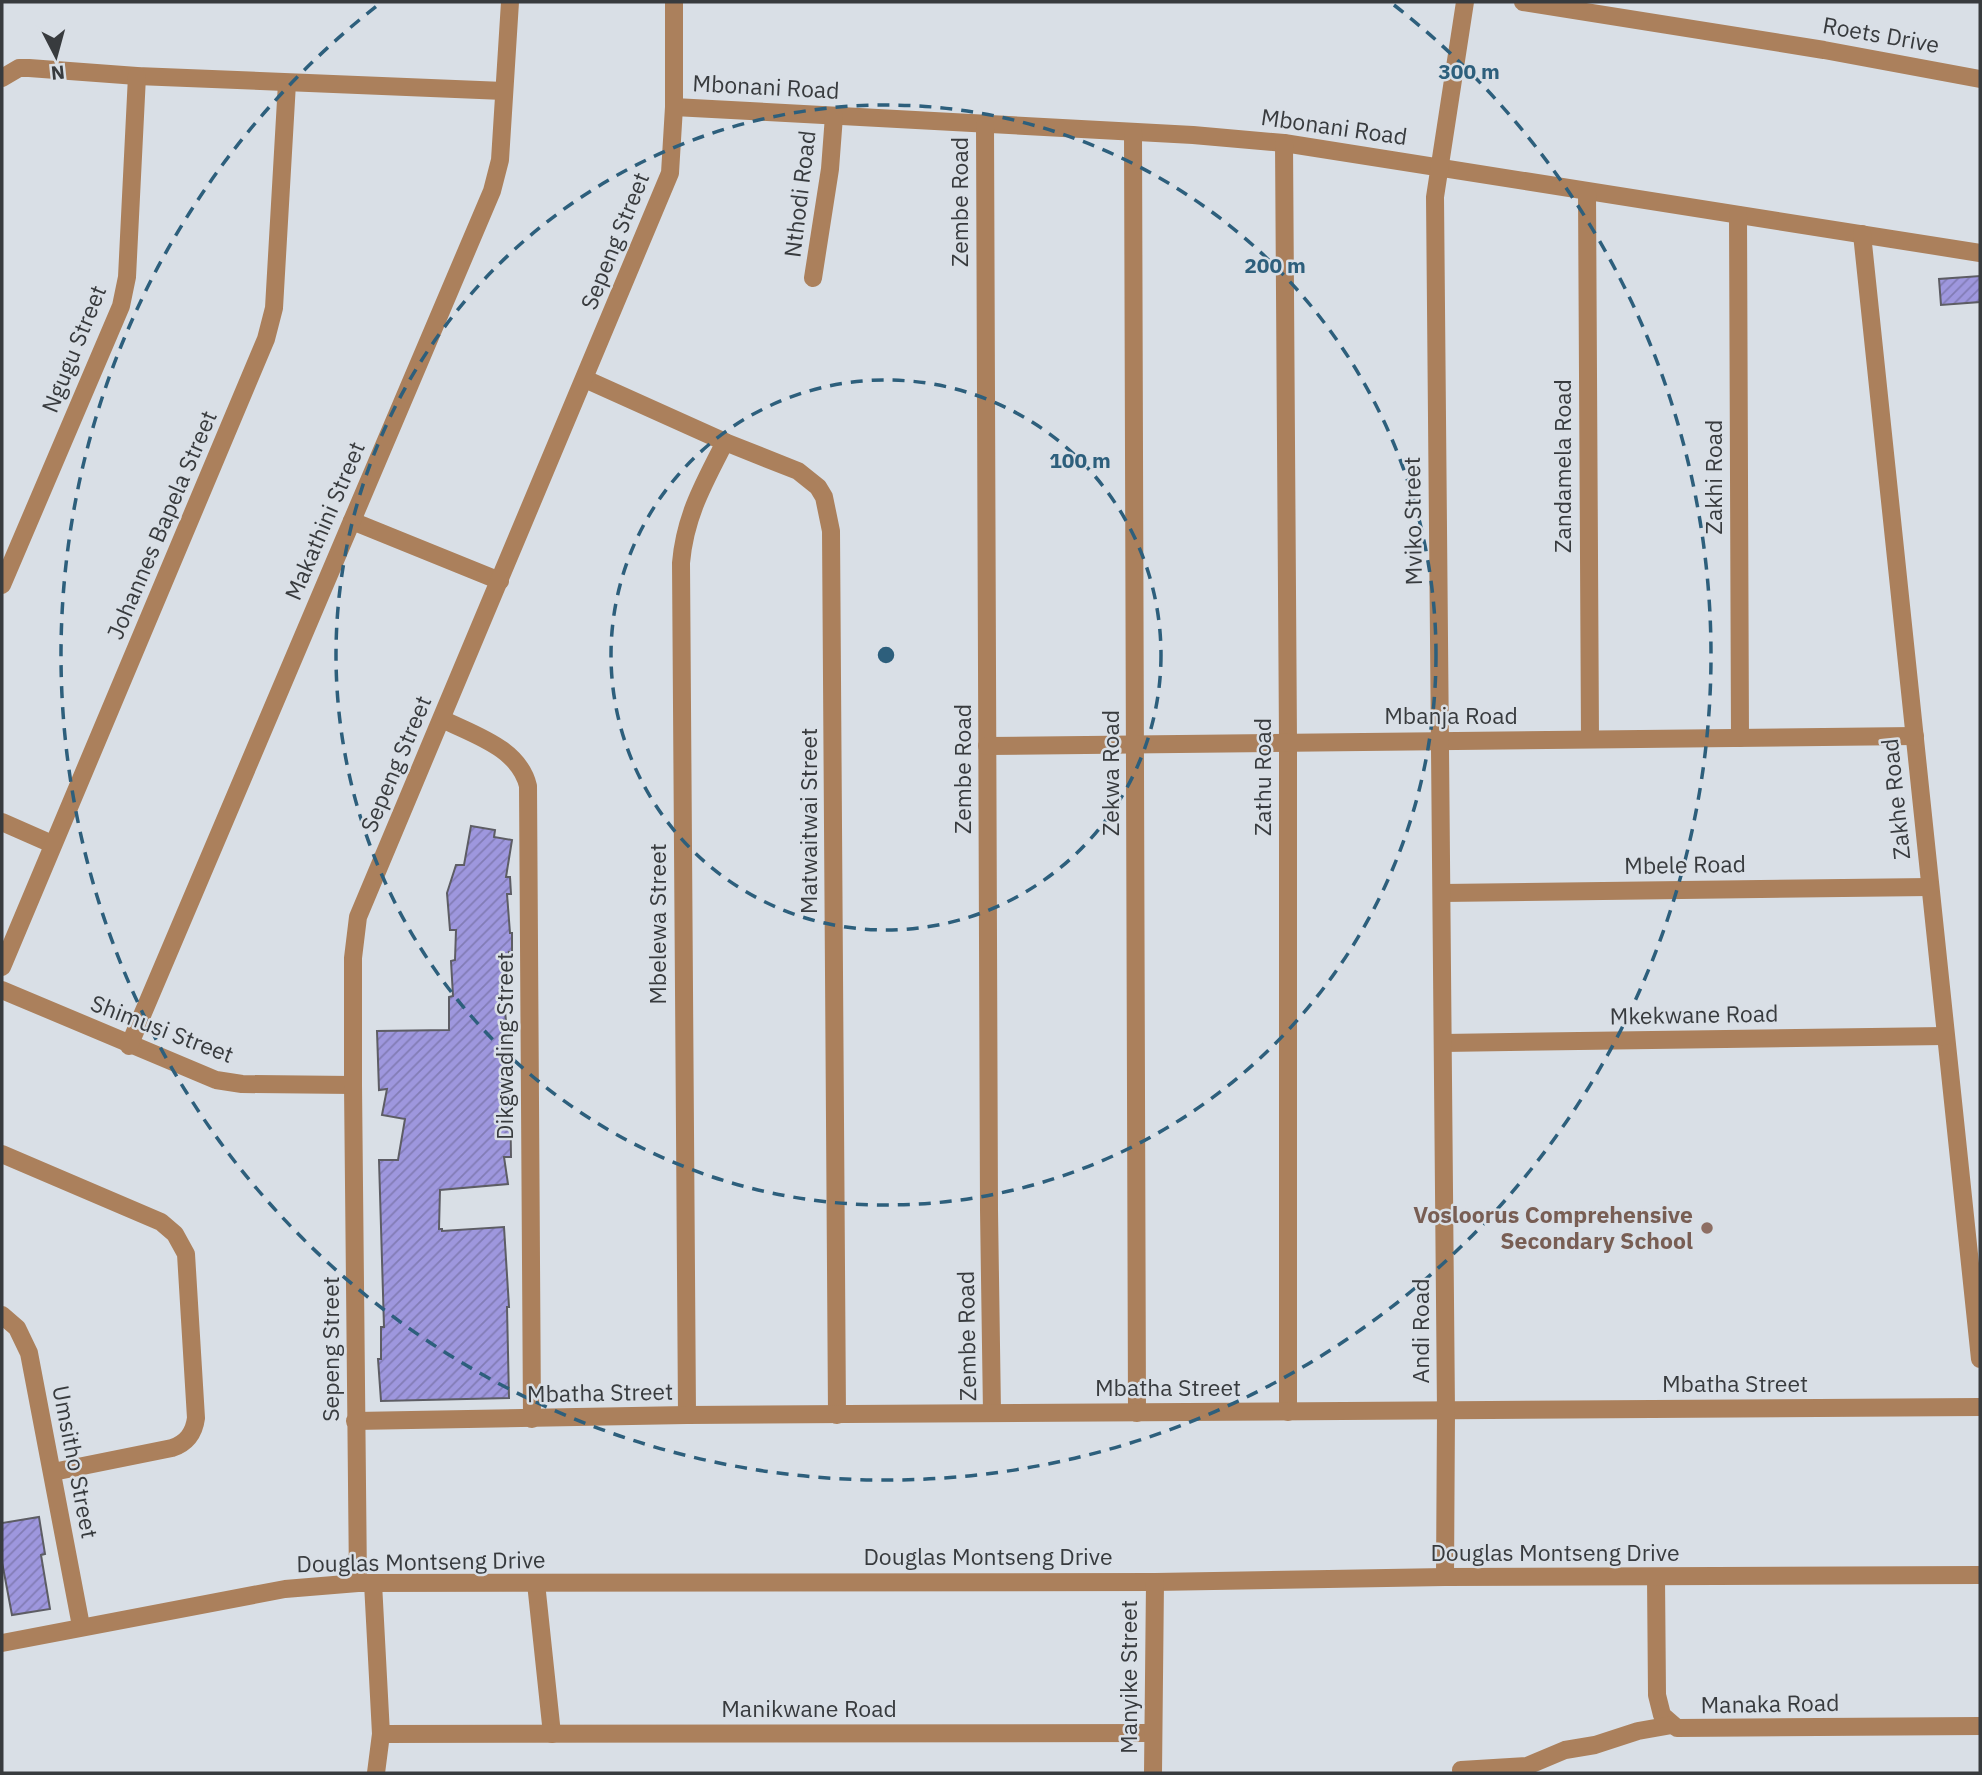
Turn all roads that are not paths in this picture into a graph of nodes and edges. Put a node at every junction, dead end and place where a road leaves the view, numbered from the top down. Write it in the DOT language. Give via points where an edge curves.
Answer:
graph roads {
  1 [pos="510,2"];
  2 [pos="674,2"];
  3 [pos="1465,2"];
  4 [pos="1523,2"];
  5 [pos="137,75"];
  6 [pos="2,78"];
  7 [pos="1980,79"];
  8 [pos="286,83"];
  9 [pos="504,91"];
  10 [pos="674,107"];
  11 [pos="834,116"];
  12 [pos="985,125"];
  13 [pos="1133,132"];
  14 [pos="1284,143"];
  15 [pos="1438,167"];
  16 [pos="1587,192"];
  17 [pos="1738,215"];
  18 [pos="1862,234"];
  19 [pos="1980,253"];
  20 [pos="813,278"];
  21 [pos="585,379"];
  22 [pos="725,442"];
  23 [pos="352,521"];
  24 [pos="500,581"];
  25 [pos="2,585"];
  26 [pos="442,719"];
  27 [pos="1915,736"];
  28 [pos="1740,738"];
  29 [pos="1590,739"];
  30 [pos="1288,741"];
  31 [pos="1439,741"];
  32 [pos="1135,743"];
  33 [pos="988,746"];
  34 [pos="2,822"];
  35 [pos="52,844"];
  36 [pos="1930,887"];
  37 [pos="1442,893"];
  38 [pos="2,967"];
  39 [pos="2,990"];
  40 [pos="1945,1036"];
  41 [pos="1443,1043"];
  42 [pos="129,1046"];
  43 [pos="354,1085"];
  44 [pos="2,1154"];
  45 [pos="2,1315"];
  46 [pos="1980,1359"];
  47 [pos="1980,1407"];
  48 [pos="1446,1411"];
  49 [pos="1288,1412"];
  50 [pos="992,1413"];
  51 [pos="1137,1413"];
  52 [pos="687,1415"];
  53 [pos="837,1415"];
  54 [pos="532,1419"];
  55 [pos="355,1421"];
  56 [pos="53,1472"];
  57 [pos="1980,1576"];
  58 [pos="1445,1577"];
  59 [pos="1656,1577"];
  60 [pos="1155,1582"];
  61 [pos="366,1583"];
  62 [pos="536,1583"];
  63 [pos="81,1626"];
  64 [pos="2,1643"];
  65 [pos="1672,1725"];
  66 [pos="1980,1726"];
  67 [pos="1153,1732"];
  68 [pos="381,1734"];
  69 [pos="552,1734"];
  70 [pos="1461,1770"];
  71 [pos="376,1773"];
  72 [pos="1153,1773"];
  1 -- 9 [label="street, Makathini Street"];
  2 -- 10 [label="street, Sepeng Street"];
  3 -- 15 [label="street, Mviko Street"];
  4 -- 7 [label="street, Roets Drive"];
  5 -- 6 [label="street" via="19,68"];
  5 -- 8 [label="street"];
  5 -- 25 [label="street, Ngugu Street" via="123,299"];
  8 -- 9 [label="street"];
  8 -- 35 [label="street, Johannes Bapela Street" via="274,308 266,339"];
  9 -- 23 [label="street, Makathini Street" via="499,168 492,191"];
  10 -- 11 [label="street, Mbonani Road"];
  10 -- 21 [label="street, Sepeng Street" via="670,173"];
  11 -- 12 [label="street, Mbonani Road"];
  11 -- 20 [label="street, Nthodi Road"];
  12 -- 13 [label="street, Mbonani Road"];
  12 -- 33 [label="street, Zembe Road"];
  13 -- 14 [label="street, Mbonani Road"];
  13 -- 32 [label="street, Zekwa Road"];
  14 -- 15 [label="street, Mbonani Road"];
  14 -- 30 [label="street, Zathu Road"];
  15 -- 16 [label="street, Mbonani Road"];
  15 -- 31 [label="street, Mviko Street"];
  16 -- 17 [label="street, Mbonani Road"];
  16 -- 29 [label="street, Zandamela Road"];
  17 -- 18 [label="street, Mbonani Road"];
  17 -- 28 [label="street, Zakhi Road"];
  18 -- 19 [label="street, Mbonani Road"];
  18 -- 27 [label="street, Zakhe Road"];
  21 -- 22 [label="street, Matwaitwai Street"];
  21 -- 24 [label="street, Sepeng Street"];
  22 -- 52 [label="street, Mbelewa Street" via="692,508 681,563"];
  22 -- 53 [label="street, Matwaitwai Street" via="810,479 824,497 831,531"];
  23 -- 24 [label="street"];
  23 -- 42 [label="street, Makathini Street"];
  24 -- 26 [label="street, Sepeng Street"];
  26 -- 43 [label="street, Sepeng Street" via="358,917"];
  26 -- 54 [label="street, Dikgwading Street" via="515,759 528,786"];
  27 -- 28 [label="street, Mbanja Road"];
  27 -- 36 [label="street, Zakhe Road"];
  28 -- 29 [label="street, Mbanja Road"];
  29 -- 31 [label="street, Mbanja Road"];
  30 -- 31 [label="street, Mbanja Road"];
  30 -- 32 [label="street, Mbanja Road"];
  30 -- 49 [label="street, Zathu Road"];
  31 -- 37 [label="street, Mviko Street"];
  32 -- 33 [label="street, Mbanja Road"];
  32 -- 51 [label="street, Zekwa Road"];
  33 -- 50 [label="street, Zembe Road"];
  34 -- 35 [label="street"];
  35 -- 38 [label="street, Johannes Bapela Street"];
  36 -- 37 [label="street, Mbele Road"];
  36 -- 40 [label="street, Zakhe Road"];
  37 -- 41 [label="street, Mviko Street"];
  39 -- 42 [label="street, Shimusi Street"];
  40 -- 41 [label="street, Mkekwane Road"];
  40 -- 46 [label="street, Zakhe Road"];
  41 -- 48 [label="street, Andi Road"];
  42 -- 43 [label="street, Shimusi Street" via="229,1083"];
  43 -- 55 [label="street, Sepeng Street"];
  44 -- 56 [label="street" via="161,1222 175,1234 186,1254 194,1430 172,1448"];
  45 -- 56 [label="street, Umsitho Street" via="17,1328 29,1353"];
  47 -- 48 [label="street, Mbatha Street"];
  48 -- 49 [label="street, Mbatha Street"];
  48 -- 58 [label="street, Andi Road"];
  49 -- 51 [label="street, Mbatha Street"];
  50 -- 51 [label="street, Mbatha Street"];
  50 -- 53 [label="street, Mbatha Street"];
  52 -- 53 [label="street, Mbatha Street"];
  52 -- 54 [label="street, Mbatha Street"];
  54 -- 55 [label="street, Mbatha Street"];
  55 -- 61 [label="street, Sepeng Street"];
  56 -- 63 [label="street, Umsitho Street"];
  57 -- 59 [label="street, Douglas Montseng Drive"];
  58 -- 59 [label="street, Douglas Montseng Drive"];
  58 -- 60 [label="street, Douglas Montseng Drive"];
  59 -- 65 [label="street, Manaka Road" via="1657,1695 1662,1715"];
  60 -- 62 [label="street, Douglas Montseng Drive"];
  60 -- 67 [label="street, Manyike Street"];
  61 -- 62 [label="street, Douglas Montseng Drive"];
  61 -- 63 [label="street, Douglas Montseng Drive" via="285,1589"];
  61 -- 68 [label="street, Sepeng Street"];
  62 -- 69 [label="street"];
  63 -- 64 [label="street, Douglas Montseng Drive"];
  65 -- 66 [label="street, Manaka Road" via="1687,1729"];
  65 -- 70 [label="street" via="1565,1750 1527,1766"];
  67 -- 69 [label="street, Manikwane Road"];
  67 -- 72 [label="street, Manyike Street"];
  68 -- 69 [label="street, Manikwane Road"];
  68 -- 71 [label="street, Sepeng Street"];
}
